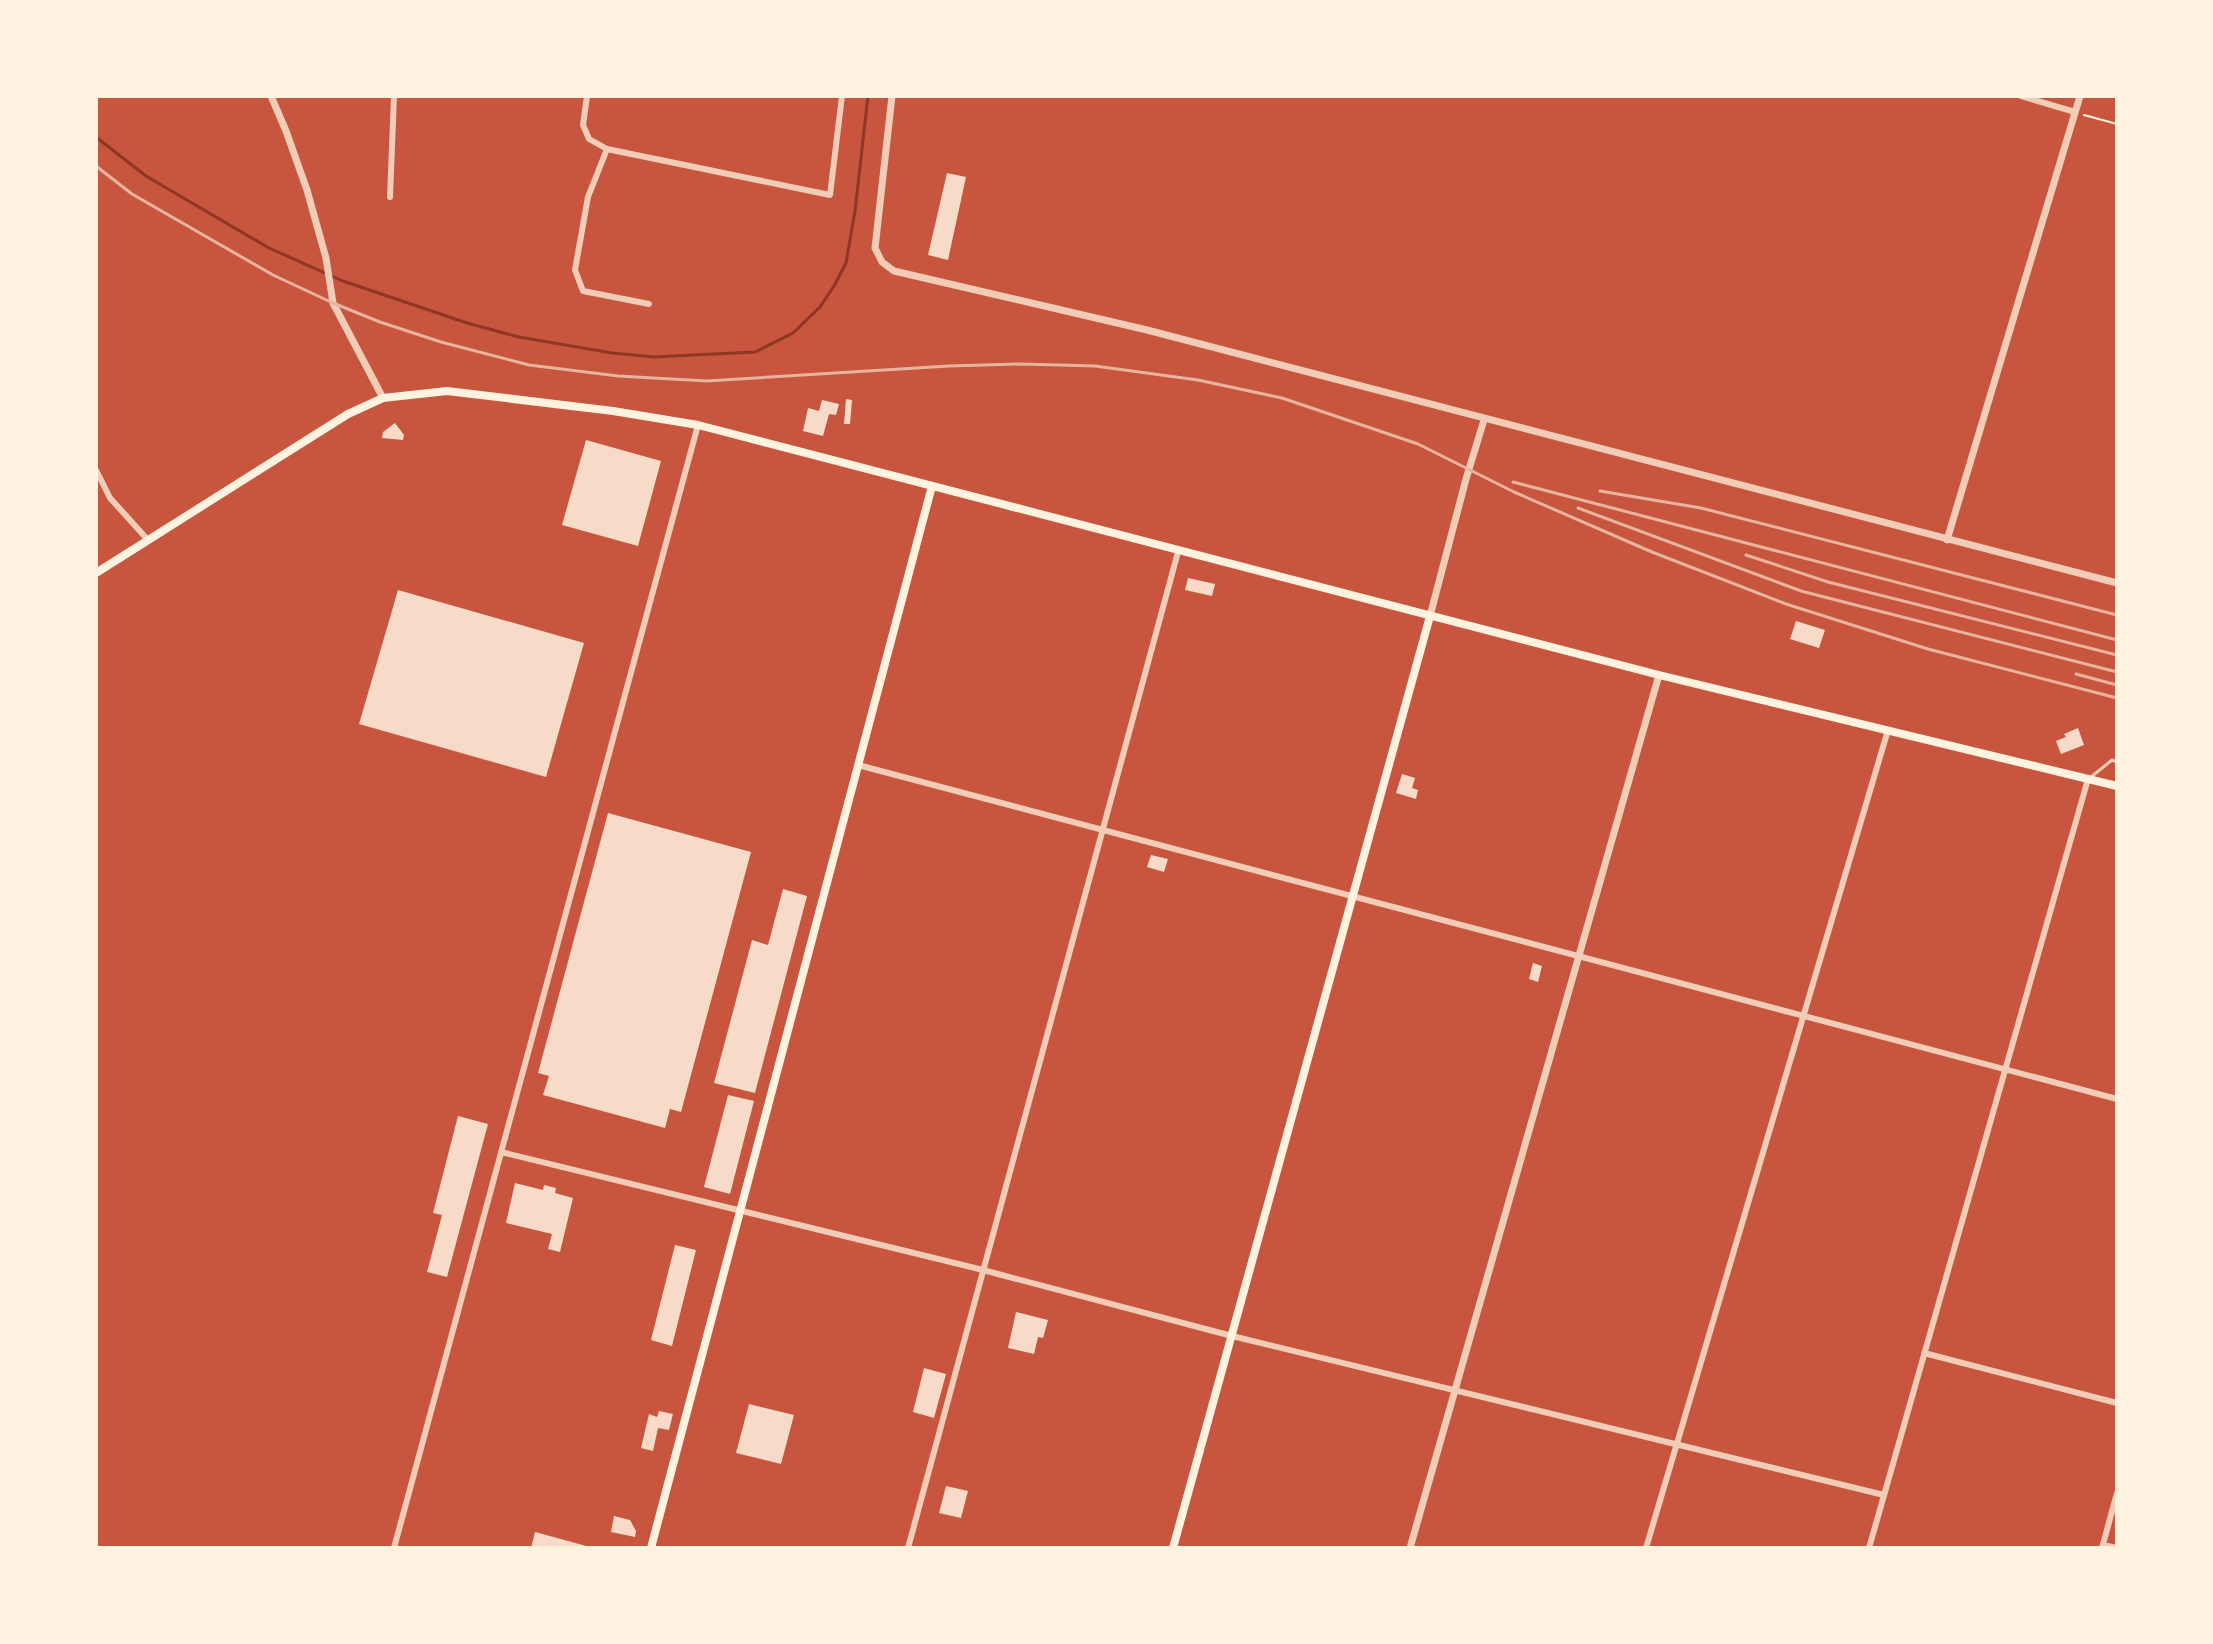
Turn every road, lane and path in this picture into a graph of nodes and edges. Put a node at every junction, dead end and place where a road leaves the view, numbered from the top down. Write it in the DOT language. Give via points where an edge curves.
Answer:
graph roads {
  1 [pos="271,96"];
  2 [pos="394,96"];
  3 [pos="587,96"];
  4 [pos="842,96"];
  5 [pos="892,96"];
  6 [pos="2021,96"];
  7 [pos="2080,96"];
  8 [pos="2075,112"];
  9 [pos="2117,124"];
  10 [pos="607,149"];
  11 [pos="390,197"];
  12 [pos="649,304"];
  13 [pos="383,398"];
  14 [pos="1484,420"];
  15 [pos="698,425"];
  16 [pos="96,470"];
  17 [pos="932,486"];
  18 [pos="148,540"];
  19 [pos="1947,540"];
  20 [pos="1178,552"];
  21 [pos="96,573"];
  22 [pos="2117,583"];
  23 [pos="1430,616"];
  24 [pos="1659,675"];
  25 [pos="1888,730"];
  26 [pos="2117,762"];
  27 [pos="858,765"];
  28 [pos="2088,779"];
  29 [pos="2117,786"];
  30 [pos="1103,829"];
  31 [pos="1354,895"];
  32 [pos="1580,957"];
  33 [pos="1803,1017"];
  34 [pos="2005,1071"];
  35 [pos="2117,1099"];
  36 [pos="501,1152"];
  37 [pos="739,1212"];
  38 [pos="983,1270"];
  39 [pos="1232,1336"];
  40 [pos="1924,1353"];
  41 [pos="1455,1390"];
  42 [pos="2117,1403"];
  43 [pos="1676,1445"];
  44 [pos="2117,1493"];
  45 [pos="1884,1495"];
  46 [pos="2103,1546"];
  47 [pos="394,1548"];
  48 [pos="651,1548"];
  49 [pos="908,1548"];
  50 [pos="1173,1548"];
  51 [pos="1410,1548"];
  52 [pos="1646,1548"];
  53 [pos="1869,1548"];
  54 [pos="2117,1548"];
  1 -- 13 [label="street" via="307,190 333,303"];
  2 -- 11 [label="street"];
  3 -- 10 [label="street" via="583,125 589,139"];
  4 -- 10 [label="street" via="830,195"];
  5 -- 14 [label="street" via="875,248 894,271 1147,330"];
  6 -- 8 [label="street"];
  7 -- 8 [label="street"];
  8 -- 9 [label="path"];
  8 -- 19 [label="street"];
  10 -- 12 [label="street" via="588,197 575,270 583,291"];
  13 -- 15 [label="main road" via="447,391"];
  13 -- 18 [label="main road" via="348,414"];
  14 -- 19 [label="street"];
  14 -- 23 [label="street"];
  15 -- 17 [label="main road"];
  15 -- 36 [label="street"];
  16 -- 18 [label="street" via="110,498"];
  17 -- 20 [label="main road"];
  17 -- 27 [label="main road"];
  18 -- 21 [label="main road"];
  19 -- 22 [label="street"];
  20 -- 23 [label="main road"];
  20 -- 30 [label="street"];
  23 -- 24 [label="main road"];
  23 -- 31 [label="main road"];
  24 -- 25 [label="main road"];
  24 -- 32 [label="street"];
  25 -- 28 [label="main road"];
  25 -- 33 [label="street"];
  26 -- 28 [label="lane" via="2112,760"];
  27 -- 30 [label="street"];
  27 -- 37 [label="main road"];
  28 -- 29 [label="main road"];
  28 -- 34 [label="street"];
  30 -- 31 [label="street"];
  30 -- 38 [label="street"];
  31 -- 32 [label="street"];
  31 -- 39 [label="main road"];
  32 -- 33 [label="street"];
  32 -- 41 [label="street"];
  33 -- 34 [label="street"];
  33 -- 43 [label="street"];
  34 -- 35 [label="street"];
  34 -- 40 [label="street"];
  36 -- 37 [label="street"];
  36 -- 47 [label="street"];
  37 -- 38 [label="street"];
  37 -- 48 [label="main road"];
  38 -- 39 [label="street"];
  38 -- 49 [label="street"];
  39 -- 41 [label="street"];
  39 -- 50 [label="main road"];
  40 -- 42 [label="street"];
  40 -- 45 [label="street"];
  41 -- 43 [label="street"];
  41 -- 51 [label="street"];
  43 -- 45 [label="street"];
  43 -- 52 [label="street"];
  44 -- 46 [label="street"];
  45 -- 53 [label="street"];
  46 -- 54 [label="street"];
}
